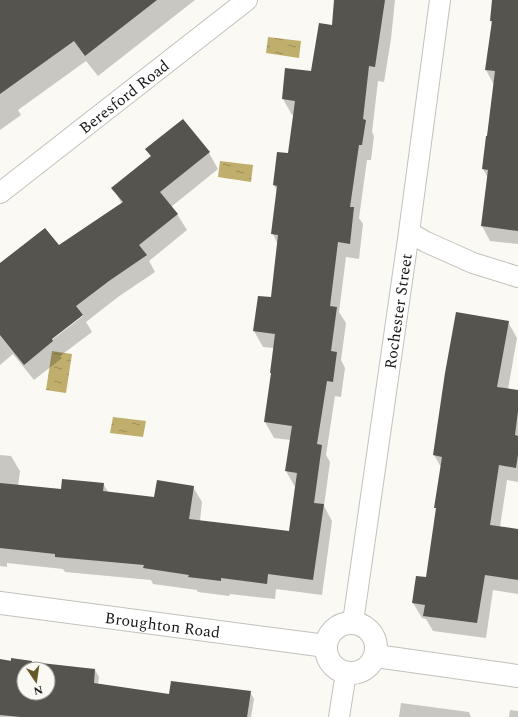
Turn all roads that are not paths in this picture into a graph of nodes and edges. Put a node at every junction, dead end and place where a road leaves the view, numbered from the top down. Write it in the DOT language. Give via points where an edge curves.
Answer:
graph roads {
  1 [pos="247,0"];
  2 [pos="440,0"];
  3 [pos="0,194"];
  4 [pos="409,232"];
  5 [pos="518,277"];
  6 [pos="0,603"];
  7 [pos="353,622"];
  8 [pos="326,646"];
  9 [pos="376,656"];
  10 [pos="346,673"];
  11 [pos="518,676"];
  12 [pos="339,717"];
  1 -- 3 [label="street, Beresford Road"];
  2 -- 4 [label="street, Rochester Street"];
  4 -- 5 [label="street" via="473,263"];
  4 -- 7 [label="street, Rochester Street"];
  6 -- 8 [label="main road, Broughton Road"];
  7 -- 8 [label="main road" via="338,626 330,635"];
  7 -- 9 [label="main road" via="367,628 372,634 376,641"];
  8 -- 10 [label="main road" via="328,660 339,671"];
  9 -- 10 [label="main road" via="367,668 353,674"];
  9 -- 11 [label="main road"];
  10 -- 12 [label="street"];
}
